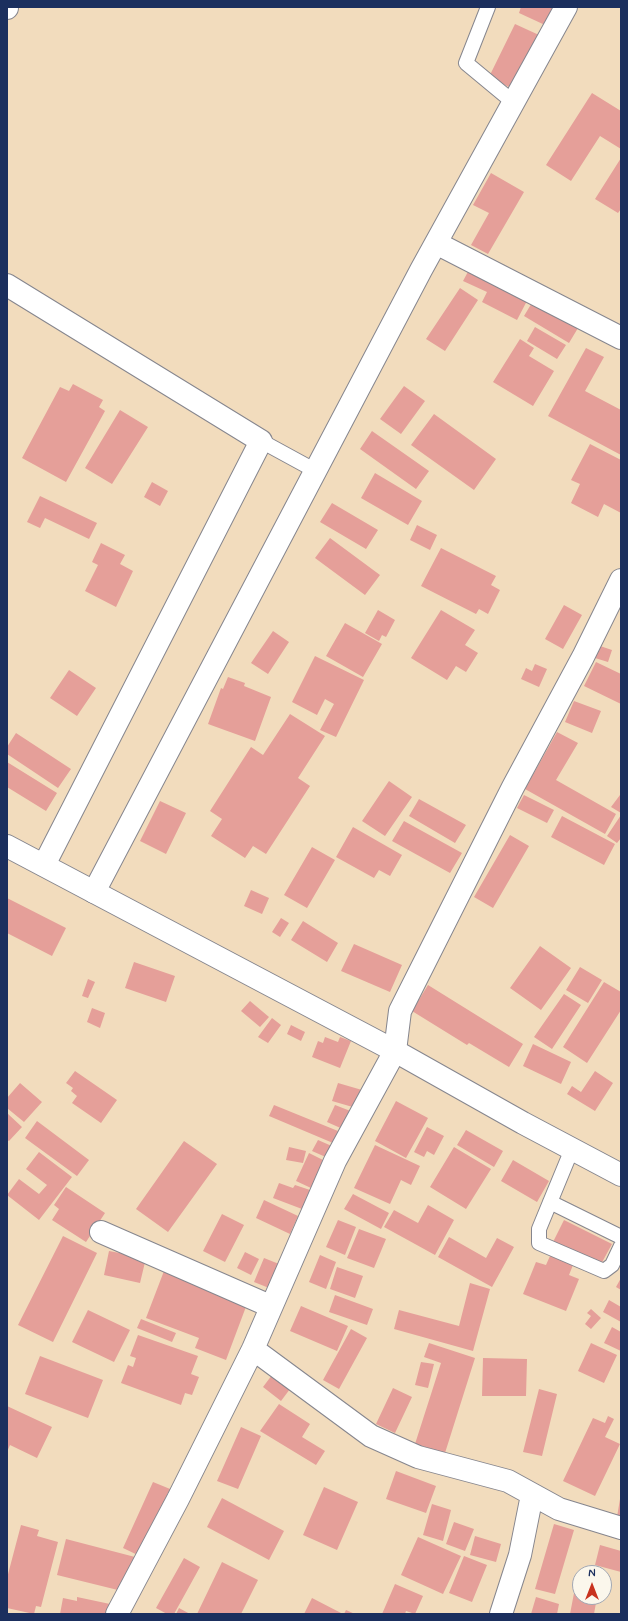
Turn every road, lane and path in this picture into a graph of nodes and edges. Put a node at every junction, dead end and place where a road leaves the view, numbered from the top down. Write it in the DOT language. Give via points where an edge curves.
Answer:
graph roads {
  1 [pos="488,7"];
  2 [pos="566,7"];
  3 [pos="513,102"];
  4 [pos="436,243"];
  5 [pos="7,285"];
  6 [pos="621,338"];
  7 [pos="261,441"];
  8 [pos="316,471"];
  9 [pos="621,580"];
  10 [pos="7,846"];
  11 [pos="44,865"];
  12 [pos="94,892"];
  13 [pos="395,1051"];
  14 [pos="572,1149"];
  15 [pos="621,1175"];
  16 [pos="550,1202"];
  17 [pos="101,1232"];
  18 [pos="621,1237"];
  19 [pos="621,1246"];
  20 [pos="270,1306"];
  21 [pos="253,1349"];
  22 [pos="532,1495"];
  23 [pos="621,1528"];
  24 [pos="117,1614"];
  25 [pos="501,1614"];
  1 -- 3 [label="lane" via="466,63"];
  2 -- 3 [label="street"];
  3 -- 4 [label="street"];
  4 -- 6 [label="street"];
  4 -- 8 [label="street"];
  5 -- 7 [label="street"];
  7 -- 8 [label="lane"];
  7 -- 11 [label="street"];
  8 -- 12 [label="street"];
  9 -- 13 [label="street" via="400,1011"];
  10 -- 11 [label="street"];
  11 -- 12 [label="street"];
  12 -- 13 [label="street"];
  13 -- 14 [label="street"];
  13 -- 20 [label="street" via="335,1161"];
  14 -- 15 [label="street"];
  14 -- 16 [label="lane"];
  16 -- 18 [label="lane"];
  16 -- 19 [label="lane" via="539,1229 539,1243 604,1271 612,1266"];
  17 -- 20 [label="street"];
  20 -- 21 [label="street"];
  21 -- 22 [label="street" via="371,1436 418,1457 508,1481"];
  21 -- 24 [label="street"];
  22 -- 23 [label="street" via="560,1509"];
  22 -- 25 [label="street" via="520,1555"];
}
